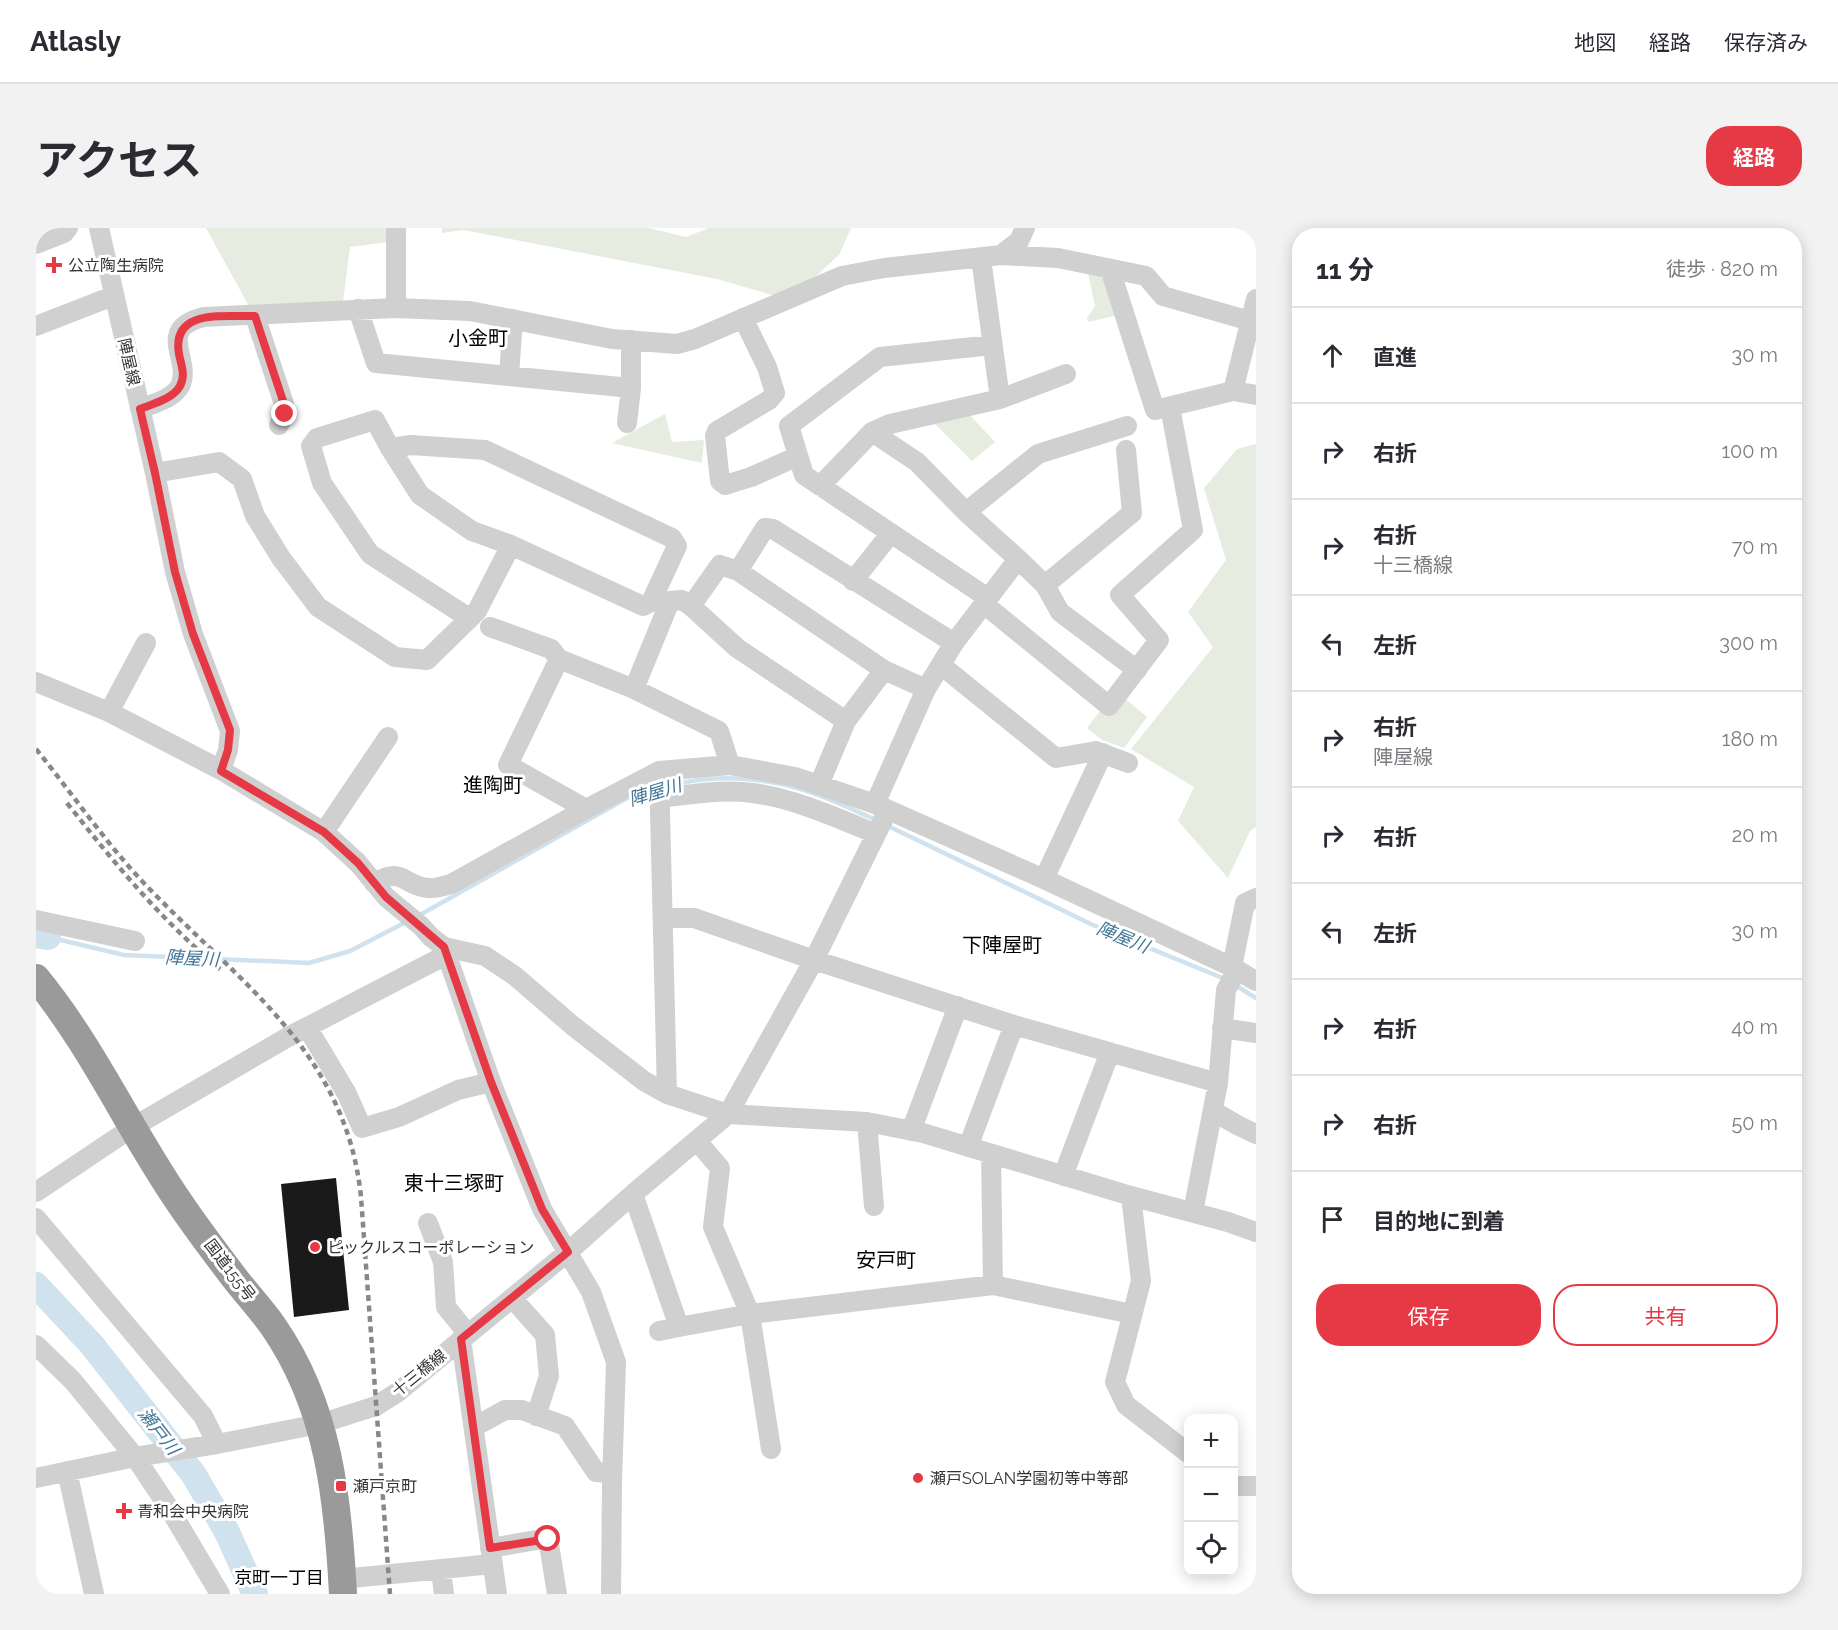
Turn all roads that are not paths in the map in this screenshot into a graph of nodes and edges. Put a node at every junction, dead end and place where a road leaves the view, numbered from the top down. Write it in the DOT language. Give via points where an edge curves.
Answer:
graph roads {
  1 [pos="68,228"];
  2 [pos="99,228"];
  3 [pos="396,228"];
  4 [pos="1025,228"];
  5 [pos="37,240"];
  6 [pos="1001,255"];
  7 [pos="981,258"];
  8 [pos="1110,269"];
  9 [pos="114,296"];
  10 [pos="1256,299"];
  11 [pos="396,308"];
  12 [pos="358,309"];
  13 [pos="255,316"];
  14 [pos="743,318"];
  15 [pos="513,319"];
  16 [pos="36,326"];
  17 [pos="1251,329"];
  18 [pos="631,340"];
  19 [pos="992,345"];
  20 [pos="1066,374"];
  21 [pos="509,376"];
  22 [pos="631,388"];
  23 [pos="1233,391"];
  24 [pos="1256,395"];
  25 [pos="1000,399"];
  26 [pos="1170,407"];
  27 [pos="140,409"];
  28 [pos="627,423"];
  29 [pos="279,425"];
  30 [pos="1127,426"];
  31 [pos="872,432"];
  32 [pos="390,448"];
  33 [pos="1126,450"];
  34 [pos="798,456"];
  35 [pos="155,473"];
  36 [pos="820,486"];
  37 [pos="966,512"];
  38 [pos="891,533"];
  39 [pos="511,545"];
  40 [pos="1018,559"];
  41 [pos="738,571"];
  42 [pos="853,581"];
  43 [pos="1045,585"];
  44 [pos="986,601"];
  45 [pos="691,606"];
  46 [pos="469,618"];
  47 [pos="490,627"];
  48 [pos="146,643"];
  49 [pos="954,643"];
  50 [pos="559,659"];
  51 [pos="941,665"];
  52 [pos="884,670"];
  53 [pos="1137,670"];
  54 [pos="36,682"];
  55 [pos="634,689"];
  56 [pos="926,689"];
  57 [pos="109,712"];
  58 [pos="846,721"];
  59 [pos="388,737"];
  60 [pos="1103,753"];
  61 [pos="1128,763"];
  62 [pos="730,765"];
  63 [pos="221,771"];
  64 [pos="660,785"];
  65 [pos="819,785"];
  66 [pos="586,809"];
  67 [pos="880,819"];
  68 [pos="324,832"];
  69 [pos="1044,879"];
  70 [pos="374,883"];
  71 [pos="1256,898"];
  72 [pos="664,918"];
  73 [pos="36,920"];
  74 [pos="135,940"];
  75 [pos="445,951"];
  76 [pos="814,960"];
  77 [pos="1233,974"];
  78 [pos="36,978"];
  79 [pos="1256,981"];
  80 [pos="958,1006"];
  81 [pos="1014,1025"];
  82 [pos="307,1027"];
  83 [pos="1222,1028"];
  84 [pos="1256,1033"];
  85 [pos="1110,1052"];
  86 [pos="491,1082"];
  87 [pos="1218,1083"];
  88 [pos="667,1094"];
  89 [pos="1213,1111"];
  90 [pos="728,1114"];
  91 [pos="867,1122"];
  92 [pos="133,1127"];
  93 [pos="911,1131"];
  94 [pos="1256,1134"];
  95 [pos="697,1141"];
  96 [pos="968,1148"];
  97 [pos="991,1154"];
  98 [pos="1063,1176"];
  99 [pos="36,1192"];
  100 [pos="633,1194"];
  101 [pos="1131,1196"];
  102 [pos="874,1206"];
  103 [pos="1193,1212"];
  104 [pos="36,1218"];
  105 [pos="428,1223"];
  106 [pos="1256,1232"];
  107 [pos="568,1252"];
  108 [pos="993,1285"];
  109 [pos="512,1298"];
  110 [pos="750,1314"];
  111 [pos="1132,1314"];
  112 [pos="679,1327"];
  113 [pos="659,1331"];
  114 [pos="465,1336"];
  115 [pos="36,1344"];
  116 [pos="536,1416"];
  117 [pos="320,1424"];
  118 [pos="474,1427"];
  119 [pos="211,1445"];
  120 [pos="771,1449"];
  121 [pos="1184,1450"];
  122 [pos="141,1456"];
  123 [pos="68,1471"];
  124 [pos="612,1473"];
  125 [pos="36,1478"];
  126 [pos="1238,1486"];
  127 [pos="1256,1486"];
  128 [pos="491,1556"];
  129 [pos="441,1570"];
  130 [pos="343,1587"];
  131 [pos="94,1594"];
  132 [pos="220,1594"];
  133 [pos="444,1594"];
  134 [pos="497,1594"];
  135 [pos="557,1594"];
  136 [pos="611,1594"];
  1 -- 5 [label="street" via="64,233"];
  2 -- 9 [label="street, 陣屋線"];
  3 -- 11 [label="street"];
  4 -- 6 [label="street" via="1019,241"];
  6 -- 7 [label="street"];
  6 -- 8 [label="street" via="1058,258"];
  7 -- 14 [label="street" via="842,276"];
  7 -- 19 [label="street"];
  8 -- 17 [label="street" via="1146,276 1163,296"];
  8 -- 26 [label="street" via="1155,410"];
  9 -- 16 [label="street"];
  9 -- 27 [label="street, 陣屋線"];
  10 -- 17 [label="street"];
  11 -- 12 [label="street"];
  11 -- 15 [label="street" via="470,311"];
  12 -- 13 [label="street"];
  12 -- 21 [label="street" via="376,363"];
  13 -- 27 [label="street" via="204,318 182,328 177,341 183,376 179,387 165,399"];
  13 -- 29 [label="street" via="284,404 285,414"];
  14 -- 18 [label="street" via="677,344"];
  14 -- 34 [label="street" via="775,393 717,430 720,481 725,485 751,477"];
  15 -- 18 [label="street"];
  15 -- 21 [label="street"];
  17 -- 23 [label="street"];
  18 -- 22 [label="street"];
  19 -- 25 [label="street"];
  19 -- 34 [label="street" via="880,357 789,426"];
  20 -- 25 [label="street"];
  21 -- 22 [label="street"];
  22 -- 28 [label="street"];
  23 -- 24 [label="street"];
  23 -- 26 [label="street"];
  25 -- 31 [label="street" via="890,424"];
  26 -- 53 [label="street" via="1193,530 1120,595 1159,640"];
  27 -- 35 [label="street, 陣屋線"];
  30 -- 37 [label="street" via="1038,454"];
  31 -- 36 [label="street"];
  31 -- 37 [label="street" via="917,462"];
  32 -- 39 [label="street" via="420,495 472,531"];
  32 -- 39 [label="street" via="411,445 485,450 672,538 677,546 651,602 643,606"];
  32 -- 46 [label="street" via="375,420 317,438 311,446 322,483 370,554"];
  33 -- 43 [label="street" via="1132,513"];
  34 -- 36 [label="street" via="804,475"];
  35 -- 46 [label="street" via="219,462 242,479 255,516 318,607 394,657 427,660"];
  35 -- 63 [label="street, 陣屋線" via="175,572 193,634 230,730"];
  36 -- 38 [label="street"];
  37 -- 40 [label="street"];
  38 -- 42 [label="street"];
  38 -- 44 [label="street"];
  39 -- 46 [label="street" via="477,611"];
  40 -- 43 [label="street"];
  40 -- 44 [label="street, 十三橋線"];
  41 -- 42 [label="street" via="765,528 773,529"];
  41 -- 45 [label="street" via="720,566"];
  41 -- 52 [label="street"];
  42 -- 49 [label="street"];
  43 -- 53 [label="street" via="1060,612"];
  44 -- 49 [label="street, 十三橋線"];
  44 -- 53 [label="street" via="1109,706"];
  45 -- 55 [label="street" via="682,600 670,601"];
  45 -- 58 [label="street" via="737,648"];
  47 -- 50 [label="street" via="551,649"];
  48 -- 57 [label="street"];
  49 -- 51 [label="street, 十三橋線"];
  50 -- 55 [label="street"];
  50 -- 66 [label="street" via="508,765"];
  51 -- 56 [label="street, 十三橋線"];
  51 -- 60 [label="street" via="1056,758"];
  52 -- 56 [label="street"];
  52 -- 58 [label="street"];
  54 -- 57 [label="street"];
  55 -- 62 [label="street" via="719,731"];
  56 -- 67 [label="street, 十三橋線"];
  57 -- 63 [label="street"];
  58 -- 65 [label="street"];
  59 -- 68 [label="street"];
  60 -- 61 [label="street"];
  60 -- 69 [label="street"];
  62 -- 64 [label="street"];
  62 -- 65 [label="street"];
  63 -- 68 [label="street"];
  64 -- 66 [label="street"];
  64 -- 67 [label="street" via="706,792 753,793"];
  64 -- 72 [label="street"];
  65 -- 67 [label="street"];
  66 -- 70 [label="street" via="451,884 431,889 389,875"];
  67 -- 69 [label="street"];
  67 -- 76 [label="street, 十三橋線"];
  68 -- 70 [label="street"];
  69 -- 77 [label="street"];
  70 -- 75 [label="street"];
  71 -- 77 [label="street" via="1245,903"];
  72 -- 76 [label="street" via="694,918"];
  72 -- 88 [label="street"];
  73 -- 74 [label="street"];
  75 -- 82 [label="street"];
  75 -- 86 [label="street"];
  75 -- 88 [label="street" via="485,956 644,1081"];
  76 -- 80 [label="street"];
  76 -- 90 [label="street, 十三橋線"];
  77 -- 79 [label="street"];
  77 -- 83 [label="street"];
  78 -- 92 [label="highway, 国道155号" via="86,1047"];
  80 -- 81 [label="street"];
  80 -- 93 [label="street"];
  81 -- 85 [label="street"];
  81 -- 96 [label="street"];
  82 -- 86 [label="street" via="347,1094 362,1128 399,1118 458,1090"];
  82 -- 92 [label="street"];
  83 -- 84 [label="street"];
  83 -- 87 [label="street"];
  85 -- 87 [label="street"];
  85 -- 98 [label="street"];
  86 -- 107 [label="street" via="542,1209"];
  87 -- 89 [label="street"];
  88 -- 90 [label="street"];
  89 -- 94 [label="street"];
  89 -- 103 [label="street"];
  90 -- 91 [label="street"];
  90 -- 95 [label="street, 十三橋線"];
  91 -- 93 [label="street"];
  91 -- 102 [label="street"];
  92 -- 99 [label="street"];
  92 -- 117 [label="highway, 国道155号" via="177,1199 273,1326"];
  93 -- 96 [label="street"];
  95 -- 100 [label="street, 十三橋線"];
  95 -- 110 [label="street" via="720,1168 713,1227"];
  96 -- 97 [label="street"];
  97 -- 98 [label="street"];
  97 -- 108 [label="street"];
  98 -- 101 [label="street"];
  100 -- 107 [label="street, 十三橋線"];
  100 -- 112 [label="street"];
  101 -- 103 [label="street"];
  101 -- 111 [label="street" via="1141,1281"];
  103 -- 106 [label="street"];
  104 -- 119 [label="street" via="203,1416"];
  105 -- 114 [label="street" via="443,1262 446,1307"];
  107 -- 109 [label="street, 十三橋線"];
  107 -- 124 [label="street" via="591,1292 616,1362"];
  108 -- 110 [label="street"];
  108 -- 111 [label="street"];
  109 -- 114 [label="street, 十三橋線"];
  109 -- 116 [label="street" via="545,1335 549,1376"];
  110 -- 112 [label="street"];
  110 -- 120 [label="street"];
  111 -- 121 [label="street" via="1115,1382 1126,1405"];
  112 -- 113 [label="street"];
  114 -- 117 [label="street, 十三橋線" via="376,1406"];
  114 -- 118 [label="street"];
  115 -- 122 [label="street"];
  116 -- 118 [label="street" via="522,1410 505,1410"];
  116 -- 124 [label="street" via="565,1426 596,1472"];
  117 -- 119 [label="street, 十三橋線"];
  117 -- 130 [label="highway, 国道155号" via="333,1475"];
  118 -- 128 [label="street"];
  119 -- 122 [label="street, 十三橋線"];
  122 -- 123 [label="street, 十三橋線"];
  122 -- 132 [label="street"];
  123 -- 125 [label="street, 十三橋線"];
  123 -- 131 [label="street"];
  124 -- 136 [label="street"];
  126 -- 127 [label="street"];
  128 -- 129 [label="street"];
  128 -- 134 [label="street"];
  128 -- 135 [label="street" via="548,1539"];
  129 -- 130 [label="street"];
  129 -- 133 [label="street"];
}
